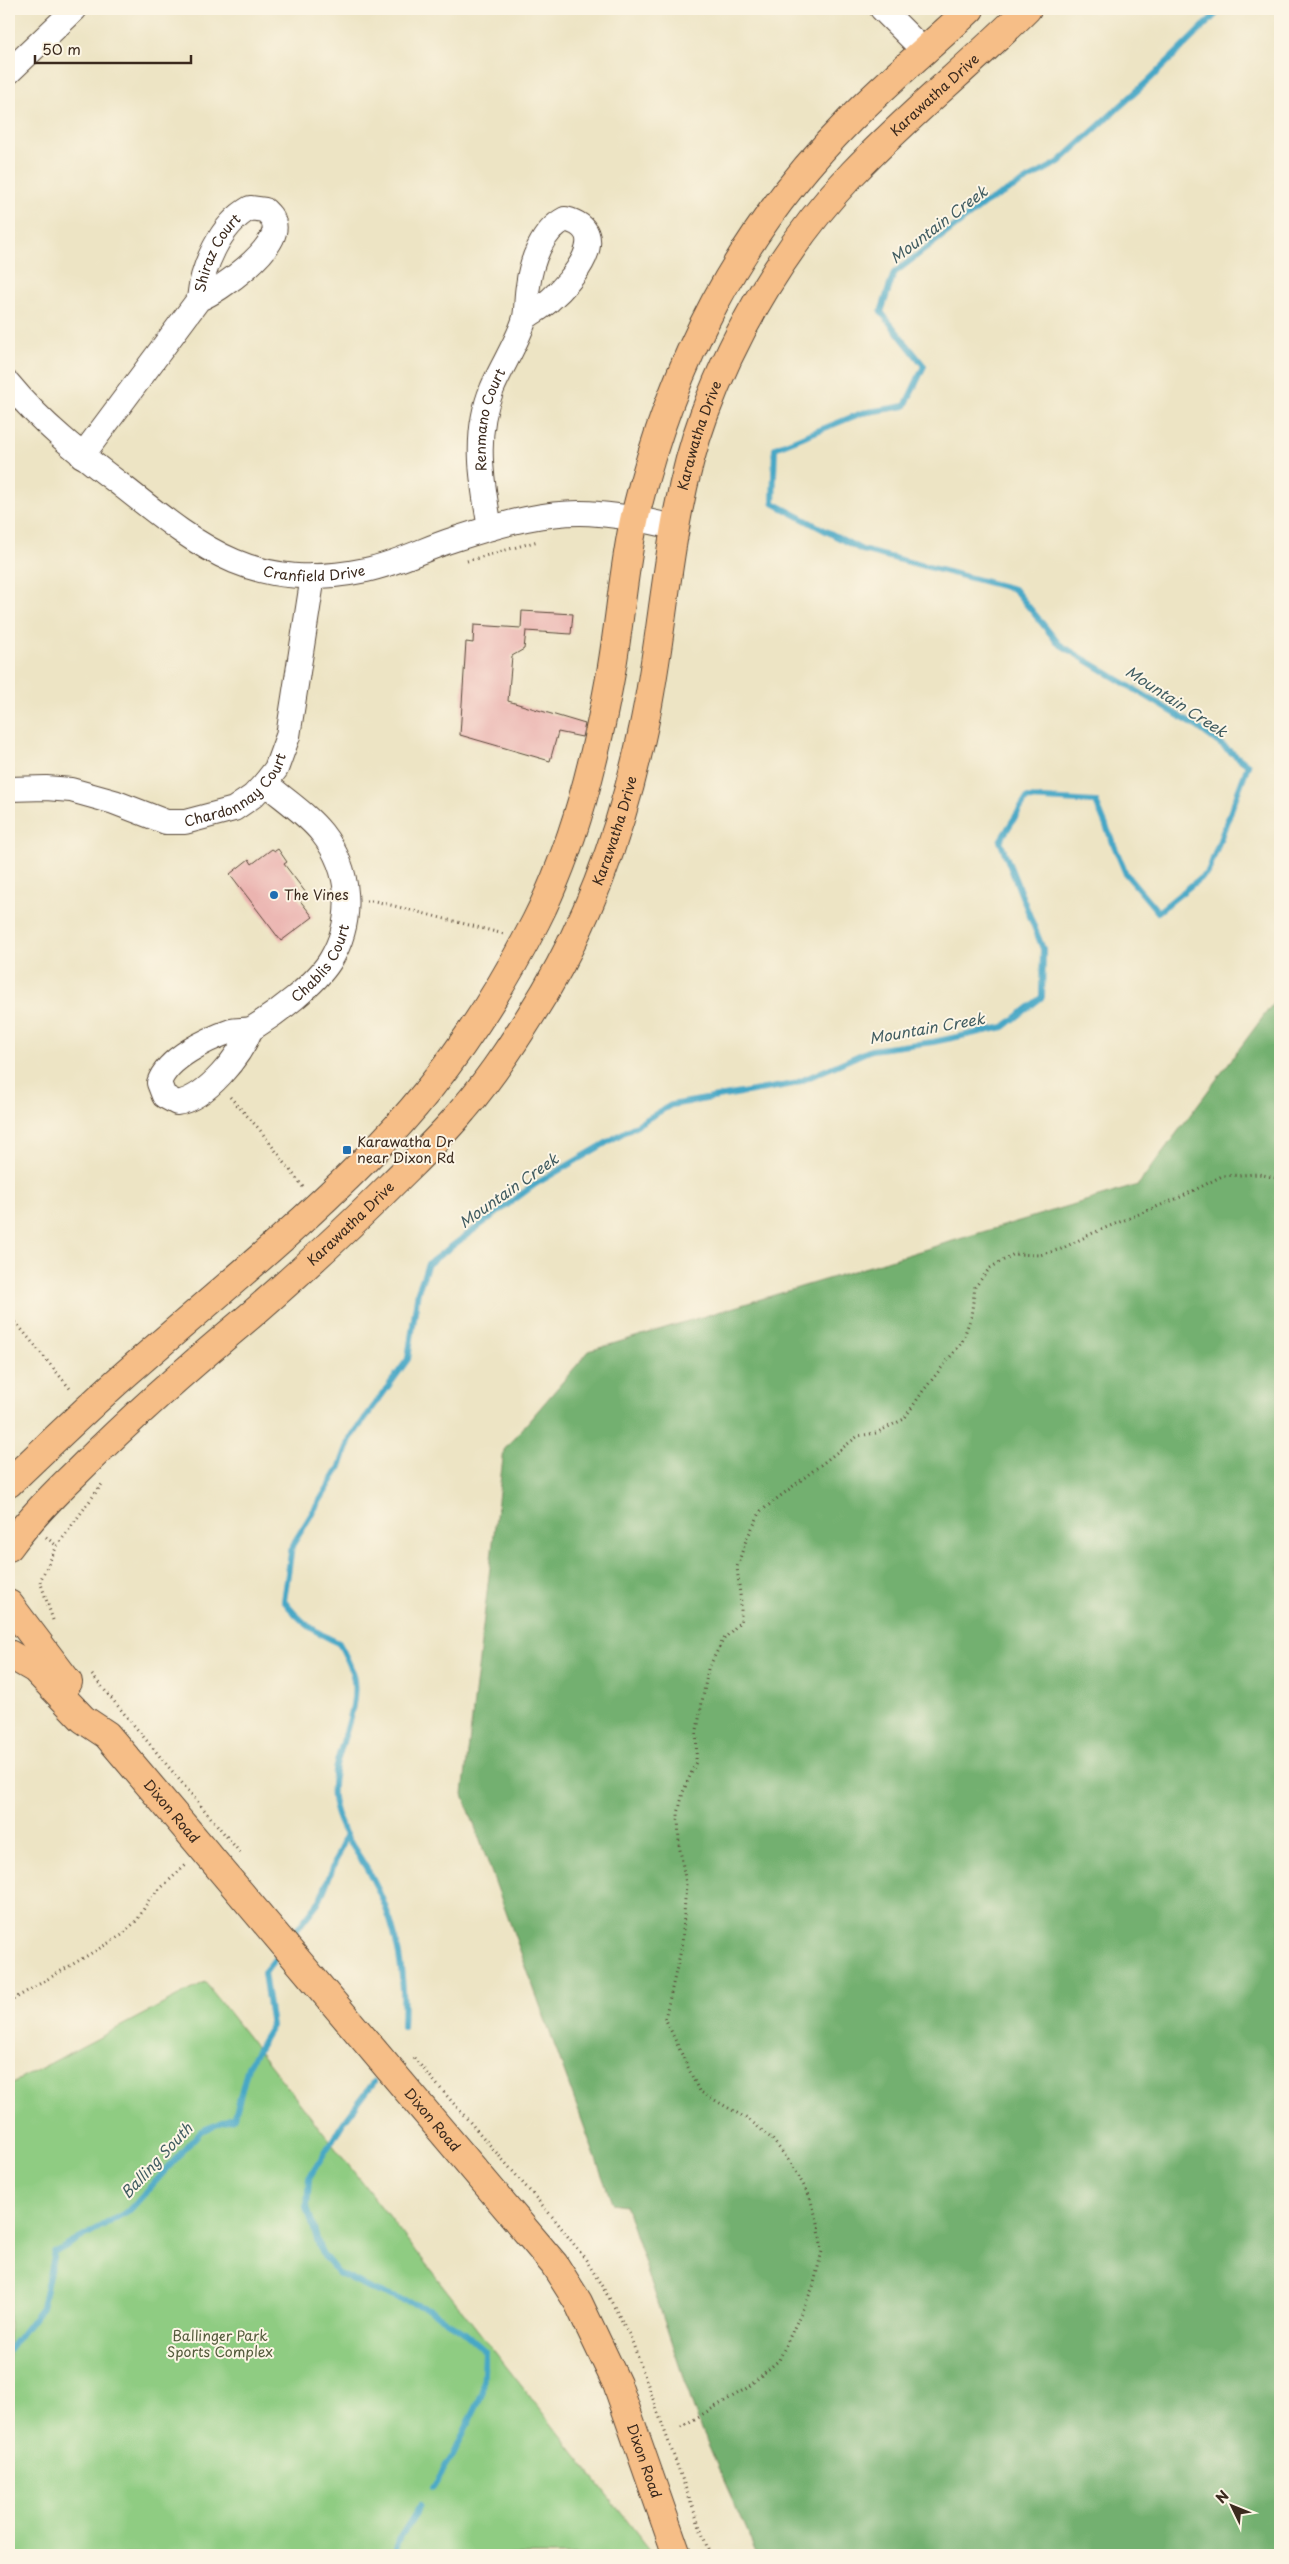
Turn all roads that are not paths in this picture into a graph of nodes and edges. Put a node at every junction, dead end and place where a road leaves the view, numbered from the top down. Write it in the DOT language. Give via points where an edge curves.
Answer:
graph roads {
  1 [pos="75,9"];
  2 [pos="882,9"];
  3 [pos="970,9"];
  4 [pos="1027,9"];
  5 [pos="925,52"];
  6 [pos="9,72"];
  7 [pos="199,300"];
  8 [pos="525,318"];
  9 [pos="9,384"];
  10 [pos="82,456"];
  11 [pos="635,518"];
  12 [pos="674,527"];
  13 [pos="490,528"];
  14 [pos="313,576"];
  15 [pos="265,784"];
  16 [pos="9,789"];
  17 [pos="251,1029"];
  18 [pos="9,1483"];
  19 [pos="9,1547"];
  20 [pos="9,1604"];
  21 [pos="9,1654"];
  22 [pos="107,1735"];
  23 [pos="677,2555"];
  1 -- 6 [label="street"];
  2 -- 5 [label="street"];
  3 -- 5 [label="main road"];
  4 -- 12 [label="main road, Karawatha Drive" via="850,177 819,213 775,275 735,345 704,415"];
  5 -- 11 [label="main road" via="850,119 824,147 774,206 727,276 675,385"];
  7 -- 10 [label="street, Shiraz Court"];
  8 -- 13 [label="street, Renmano Court" via="491,392 482,428 480,464"];
  9 -- 10 [label="street, Cranfield Drive"];
  10 -- 14 [label="street, Cranfield Drive" via="181,533 208,550 256,570 289,576"];
  11 -- 12 [label="street, Cranfield Drive"];
  11 -- 13 [label="street, Cranfield Drive" via="577,513 533,518"];
  11 -- 18 [label="main road" via="610,677 584,793 566,850 539,915 506,978 437,1078 370,1156"];
  12 -- 19 [label="main road, Karawatha Drive" via="645,722 621,816 576,930 549,986 520,1033 463,1111 432,1145 307,1266 115,1434 28,1521"];
  13 -- 14 [label="street, Cranfield Drive" via="368,570"];
  14 -- 15 [label="street, Chardonnay Court" via="288,736 276,769"];
  15 -- 16 [label="street, Chardonnay Court" via="234,809 186,822 166,822 71,790"];
  15 -- 17 [label="street, Chablis Court" via="322,832 343,870 347,901 339,943 329,962 300,992"];
  20 -- 22 [label="main road, Dixon Road" via="96,1714"];
  21 -- 22 [label="main road, Dixon Road" via="35,1669 83,1718"];
  22 -- 23 [label="main road, Dixon Road" via="554,2264 582,2310 618,2384"];
}
